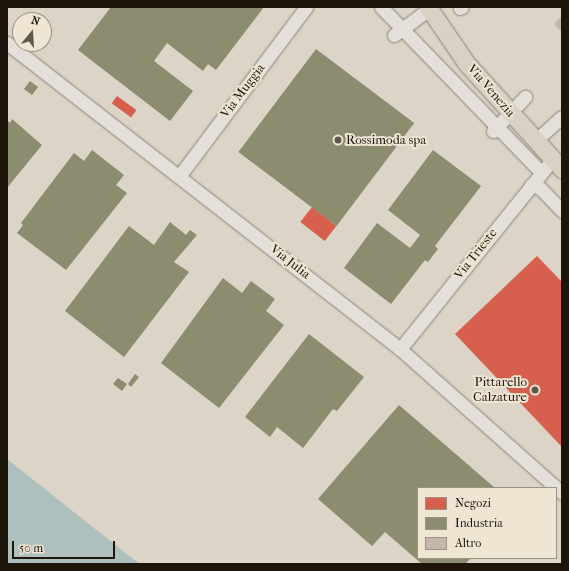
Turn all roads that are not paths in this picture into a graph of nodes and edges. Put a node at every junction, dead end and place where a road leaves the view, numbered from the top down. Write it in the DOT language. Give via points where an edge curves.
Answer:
graph roads {
  1 [pos="306,7"];
  2 [pos="381,7"];
  3 [pos="428,8"];
  4 [pos="398,32"];
  5 [pos="7,43"];
  6 [pos="525,97"];
  7 [pos="510,113"];
  8 [pos="562,117"];
  9 [pos="495,128"];
  10 [pos="535,141"];
  11 [pos="552,167"];
  12 [pos="180,176"];
  13 [pos="531,185"];
  14 [pos="562,211"];
  15 [pos="400,349"];
  16 [pos="555,487"];
  1 -- 12 [label="street, Via Muggia"];
  2 -- 4 [label="street"];
  3 -- 4 [label="street"];
  3 -- 7 [label="main road, Via Venezia" via="467,64"];
  4 -- 9 [label="street"];
  5 -- 12 [label="street, Via Julia"];
  6 -- 7 [label="street"];
  7 -- 9 [label="street"];
  7 -- 10 [label="main road, Via Venezia"];
  8 -- 10 [label="street"];
  9 -- 11 [label="street"];
  10 -- 11 [label="main road, Via Venezia"];
  11 -- 13 [label="street, Via Trieste"];
  12 -- 15 [label="street, Via Julia"];
  13 -- 14 [label="street" via="540,188"];
  13 -- 15 [label="street, Via Trieste"];
  15 -- 16 [label="street, Via Julia"];
}
